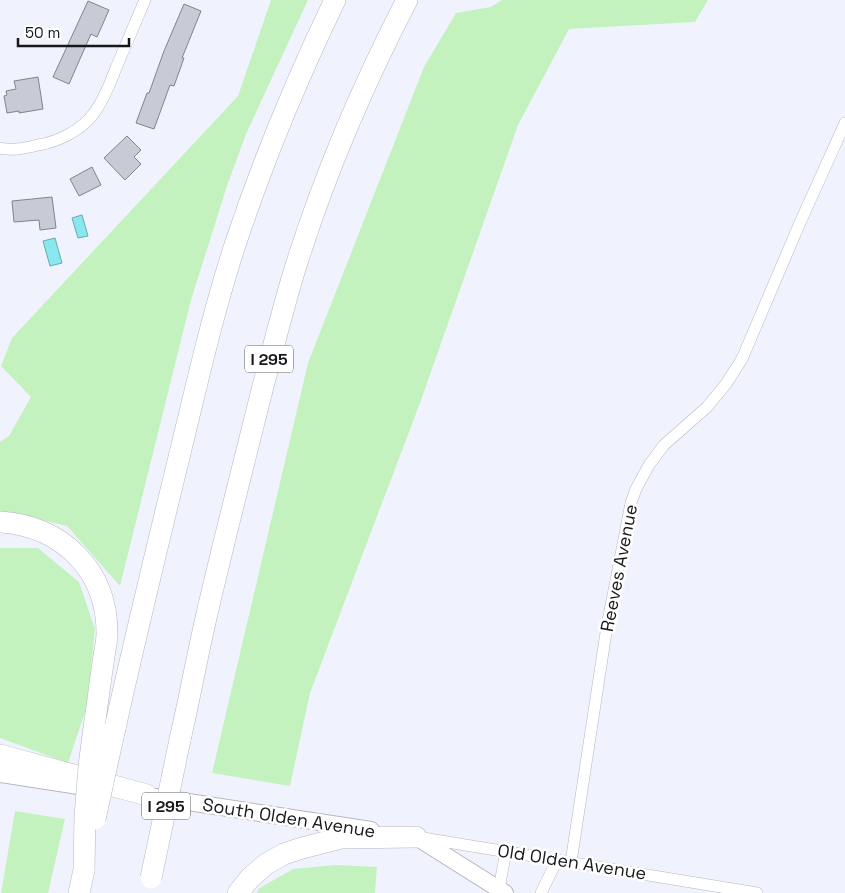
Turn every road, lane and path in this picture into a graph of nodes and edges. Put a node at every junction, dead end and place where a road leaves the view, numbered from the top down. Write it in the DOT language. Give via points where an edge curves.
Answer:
graph roads {
  1 [pos="145,0"];
  2 [pos="335,0"];
  3 [pos="408,0"];
  4 [pos="845,123"];
  5 [pos="0,148"];
  6 [pos="0,522"];
  7 [pos="0,755"];
  8 [pos="0,774"];
  9 [pos="147,795"];
  10 [pos="416,837"];
  11 [pos="506,852"];
  12 [pos="557,860"];
  13 [pos="571,862"];
  14 [pos="84,870"];
  15 [pos="150,885"];
  16 [pos="500,892"];
  17 [pos="79,893"];
  18 [pos="238,893"];
  19 [pos="541,893"];
  20 [pos="757,893"];
  1 -- 5 [label="street" via="94,113 64,137 24,148"];
  2 -- 14 [label="highway, bridge" via="311,49 253,192 207,340 144,600"];
  3 -- 15 [label="highway, I 295, bridge" via="358,103 295,270 270,356 205,621"];
  4 -- 13 [label="street, Reeves Avenue" via="742,359 707,407 664,445 636,489 607,626"];
  6 -- 14 [label="highway, bridge" via="32,527 68,547 82,561 102,596 107,634 84,816"];
  7 -- 9 [label="highway"];
  8 -- 9 [label="main road, South Olden Avenue"];
  9 -- 10 [label="main road, South Olden Avenue"];
  10 -- 11 [label="street, Old Olden Avenue"];
  10 -- 16 [label="main road, South Olden Avenue"];
  10 -- 18 [label="highway" via="341,838 302,848 266,864"];
  11 -- 12 [label="street, Old Olden Avenue"];
  11 -- 16 [label="street"];
  12 -- 13 [label="street, Old Olden Avenue"];
  12 -- 19 [label="street"];
  13 -- 20 [label="street, Old Olden Avenue"];
  14 -- 17 [label="highway"];
}
